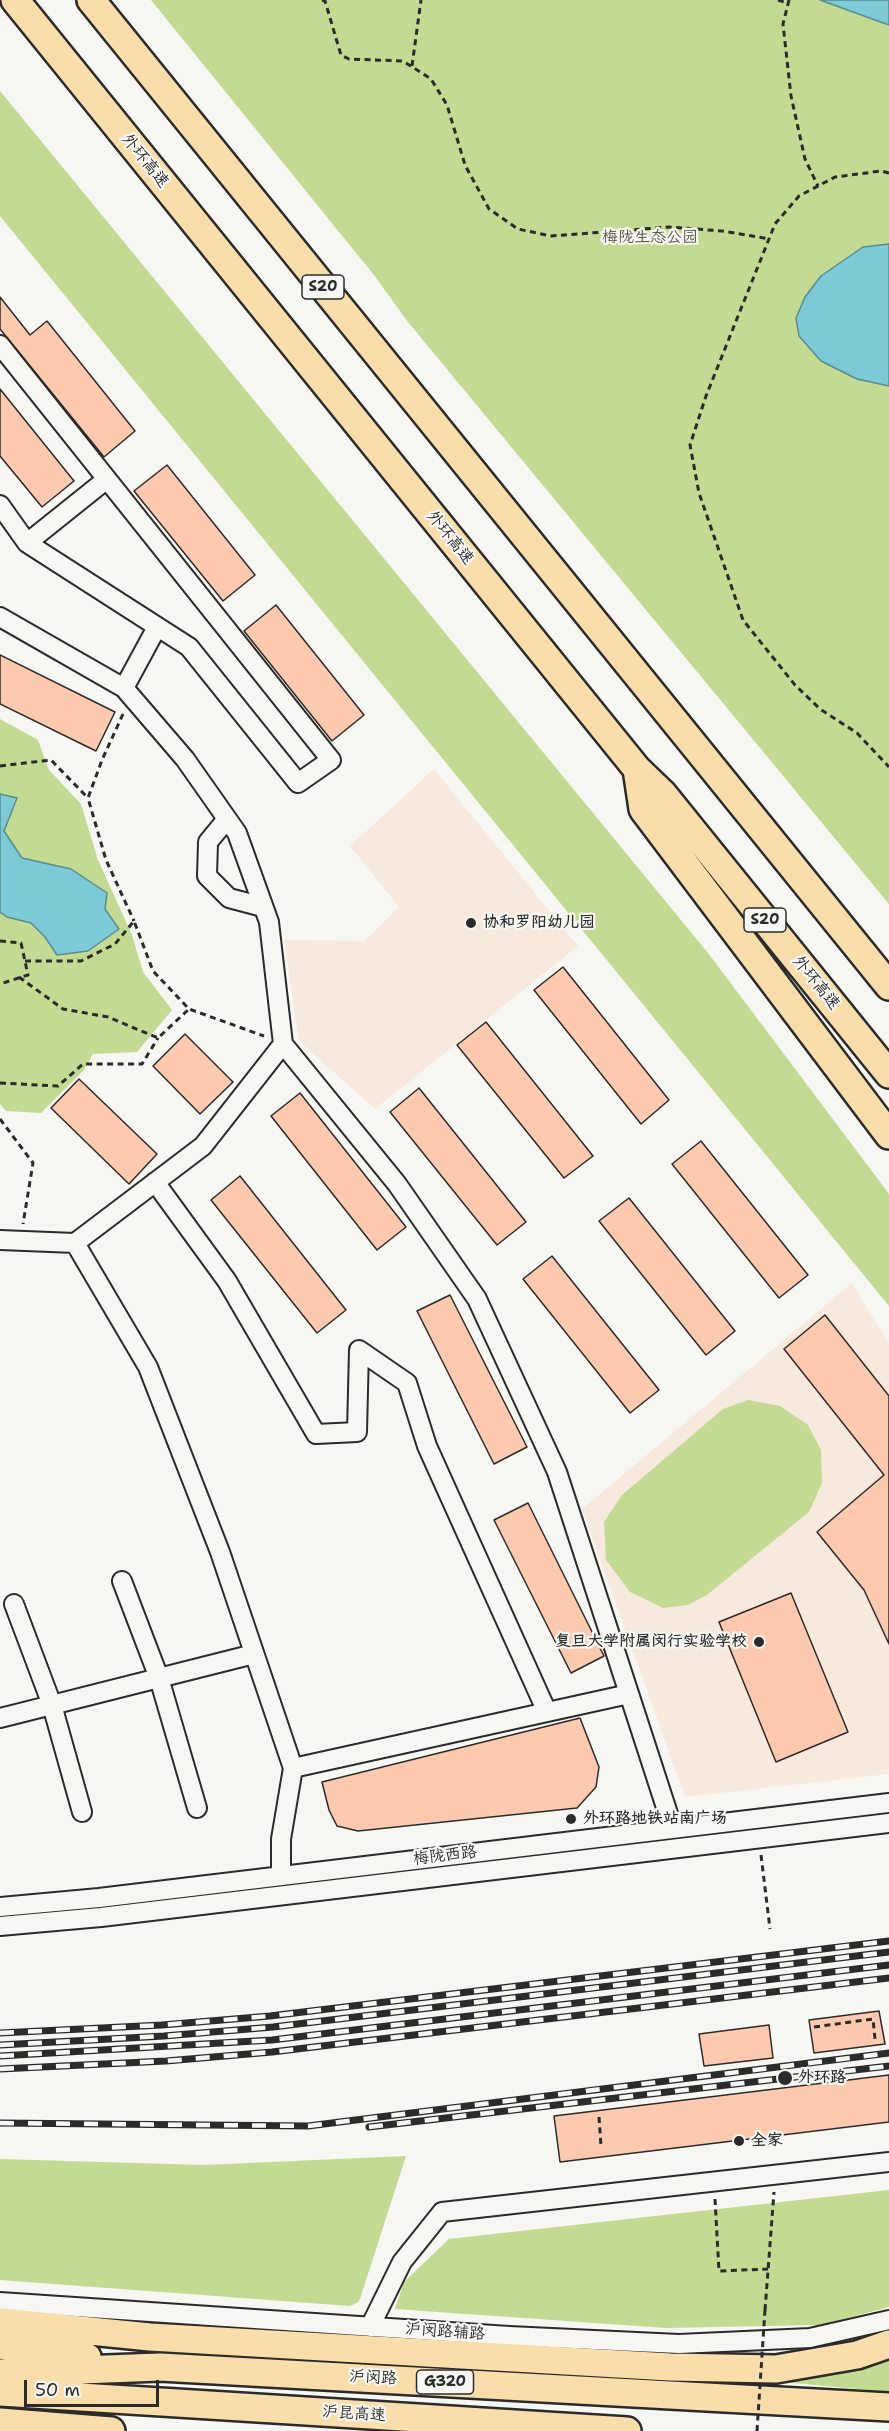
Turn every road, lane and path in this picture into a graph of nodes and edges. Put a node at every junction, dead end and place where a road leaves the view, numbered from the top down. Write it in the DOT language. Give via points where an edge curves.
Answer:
graph roads {
  1 [pos="15,0"];
  2 [pos="91,0"];
  3 [pos="322,0"];
  4 [pos="421,0"];
  5 [pos="778,0"];
  6 [pos="788,2"];
  7 [pos="412,66"];
  8 [pos="889,173"];
  9 [pos="818,186"];
  10 [pos="770,238"];
  11 [pos="0,345"];
  12 [pos="106,479"];
  13 [pos="0,505"];
  14 [pos="27,543"];
  15 [pos="0,617"];
  16 [pos="157,627"];
  17 [pos="127,692"];
  18 [pos="0,766"];
  19 [pos="889,767"];
  20 [pos="637,769"];
  21 [pos="88,798"];
  22 [pos="228,819"];
  23 [pos="264,907"];
  24 [pos="134,921"];
  25 [pos="0,941"];
  26 [pos="25,961"];
  27 [pos="19,977"];
  28 [pos="0,982"];
  29 [pos="889,986"];
  30 [pos="189,1010"];
  31 [pos="158,1038"];
  32 [pos="283,1044"];
  33 [pos="889,1074"];
  34 [pos="0,1083"];
  35 [pos="0,1119"];
  36 [pos="889,1135"];
  37 [pos="154,1182"];
  38 [pos="0,1240"];
  39 [pos="20,1240"];
  40 [pos="75,1242"];
  41 [pos="122,1581"];
  42 [pos="14,1604"];
  43 [pos="254,1654"];
  44 [pos="159,1678"];
  45 [pos="629,1694"];
  46 [pos="52,1705"];
  47 [pos="547,1712"];
  48 [pos="0,1718"];
  49 [pos="293,1768"];
  50 [pos="889,1803"];
  51 [pos="197,1808"];
  52 [pos="82,1812"];
  53 [pos="889,1823"];
  54 [pos="673,1829"];
  55 [pos="758,1839"];
  56 [pos="281,1876"];
  57 [pos="0,1907"];
  58 [pos="0,1926"];
  59 [pos="770,1929"];
  60 [pos="814,2027"];
  61 [pos="875,2039"];
  62 [pos="599,2117"];
  63 [pos="601,2146"];
  64 [pos="889,2162"];
  65 [pos="775,2176"];
  66 [pos="714,2182"];
  67 [pos="768,2269"];
  68 [pos="0,2302"];
  69 [pos="889,2320"];
  70 [pos="0,2322"];
  71 [pos="370,2327"];
  72 [pos="150,2337"];
  73 [pos="0,2344"];
  74 [pos="889,2344"];
  75 [pos="160,2367"];
  76 [pos="0,2373"];
  77 [pos="0,2392"];
  78 [pos="248,2407"];
  79 [pos="889,2407"];
  80 [pos="0,2422"];
  81 [pos="111,2431"];
  82 [pos="627,2431"];
  83 [pos="756,2431"];
  1 -- 20 [label="highway, 外环高速 / S20"];
  2 -- 29 [label="highway, S20"];
  3 -- 7 [label="path" via="340,55 349,60 403,61"];
  4 -- 7 [label="path"];
  5 -- 6 [label="path"];
  6 -- 9 [label="path" via="783,24 791,96 805,159"];
  7 -- 10 [label="path" via="431,80 447,105 465,165 489,209 518,229 551,236 669,227"];
  8 -- 9 [label="path" via="835,177"];
  9 -- 10 [label="path" via="799,196 775,225"];
  10 -- 19 [label="path" via="690,445 699,493 743,620 795,685 820,709 857,733"];
  11 -- 12 [label="street"];
  12 -- 14 [label="street"];
  12 -- 16 [label="street" via="331,760 298,783 189,647"];
  13 -- 14 [label="street"];
  14 -- 16 [label="street"];
  15 -- 17 [label="street"];
  16 -- 17 [label="street"];
  17 -- 21 [label="path"];
  17 -- 22 [label="street" via="185,759"];
  18 -- 21 [label="path" via="51,760"];
  20 -- 33 [label="highway, 外环高速 / S20" via="663,794"];
  20 -- 36 [label="highway" via="643,809"];
  21 -- 24 [label="path" via="106,860"];
  22 -- 23 [label="street" via="237,833"];
  22 -- 23 [label="street" via="208,842 207,876 229,898"];
  23 -- 32 [label="street"];
  24 -- 26 [label="path" via="115,944 81,961"];
  24 -- 30 [label="path" via="153,971"];
  25 -- 26 [label="path" via="21,943"];
  26 -- 27 [label="path" via="28,975"];
  27 -- 28 [label="path"];
  27 -- 31 [label="path" via="63,1009 108,1017"];
  30 -- 31 [label="path"];
  30 -- 32 [label="path"];
  31 -- 34 [label="path" via="142,1064 83,1064 58,1086"];
  32 -- 37 [label="street" via="203,1146"];
  32 -- 45 [label="street" via="397,1184 477,1299 557,1472"];
  35 -- 39 [label="path" via="33,1163"];
  37 -- 40 [label="street"];
  37 -- 47 [label="street" via="227,1281 316,1434 357,1431 359,1350 407,1383 427,1446"];
  38 -- 39 [label="street"];
  39 -- 40 [label="street"];
  40 -- 43 [label="street" via="147,1367 220,1552"];
  41 -- 44 [label="street"];
  42 -- 46 [label="street"];
  43 -- 44 [label="street"];
  43 -- 49 [label="street"];
  44 -- 46 [label="street"];
  44 -- 51 [label="street"];
  45 -- 47 [label="street"];
  45 -- 54 [label="street"];
  46 -- 48 [label="street"];
  46 -- 52 [label="street"];
  47 -- 49 [label="street"];
  49 -- 56 [label="street" via="281,1839"];
  50 -- 54 [label="street, 梅陇西路"];
  53 -- 55 [label="street, 梅陇西路"];
  54 -- 56 [label="street, 梅陇西路"];
  55 -- 58 [label="street, 梅陇西路"];
  55 -- 59 [label="path"];
  56 -- 57 [label="street, 梅陇西路"];
  60 -- 61 [label="path" via="873,2019"];
  62 -- 63 [label="path"];
  64 -- 65 [label="street"];
  65 -- 66 [label="street"];
  65 -- 67 [label="path"];
  66 -- 67 [label="path" via="719,2271"];
  66 -- 71 [label="street" via="442,2212 402,2262"];
  67 -- 83 [label="path, bridge"];
  68 -- 71 [label="street, 沪闵路辅路"];
  69 -- 71 [label="street, 沪闵路辅路" via="810,2338 679,2344"];
  70 -- 72 [label="highway"];
  72 -- 73 [label="highway"];
  72 -- 74 [label="highway" via="670,2367 777,2369 856,2355"];
  73 -- 75 [label="highway"];
  75 -- 76 [label="highway, 沪闵路 / G320"];
  75 -- 79 [label="highway, 沪闵路 / G320"];
  76 -- 78 [label="highway"];
  77 -- 78 [label="highway, 沪昆高速"];
  78 -- 82 [label="highway, 沪昆高速"];
  80 -- 81 [label="highway"];
}
